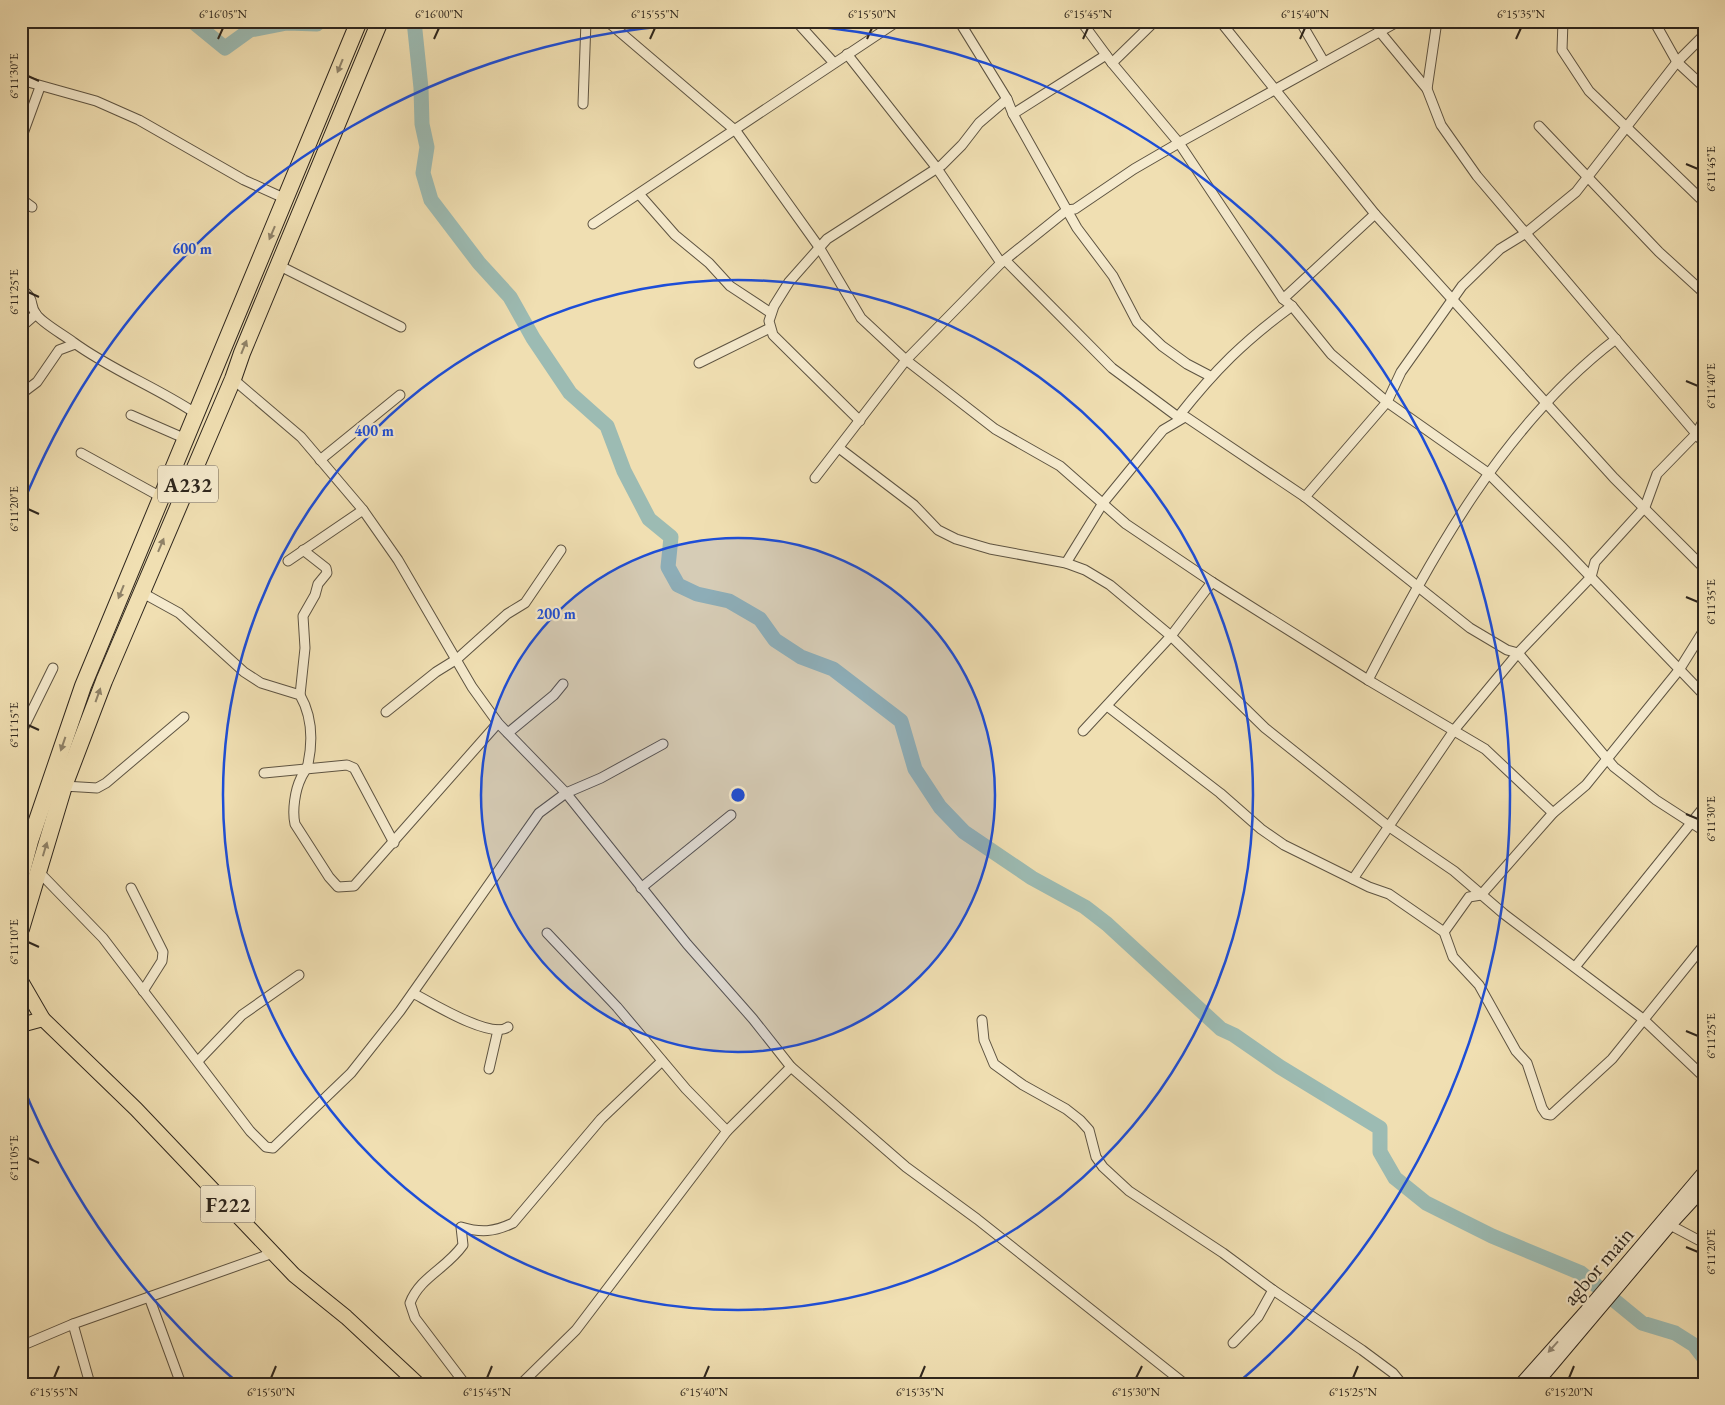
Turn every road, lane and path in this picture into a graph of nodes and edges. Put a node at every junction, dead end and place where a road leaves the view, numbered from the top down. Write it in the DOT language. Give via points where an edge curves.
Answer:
graph roads {
  1 [pos="359,21"];
  2 [pos="380,21"];
  3 [pos="586,21"];
  4 [pos="607,21"];
  5 [pos="796,21"];
  6 [pos="898,21"];
  7 [pos="958,21"];
  8 [pos="1081,21"];
  9 [pos="1155,21"];
  10 [pos="1220,21"];
  11 [pos="1300,21"];
  12 [pos="1377,21"];
  13 [pos="1399,21"];
  14 [pos="1437,21"];
  15 [pos="1563,21"];
  16 [pos="1654,21"];
  17 [pos="1380,32"];
  18 [pos="1704,34"];
  19 [pos="847,54"];
  20 [pos="1106,55"];
  21 [pos="1324,62"];
  22 [pos="1677,62"];
  23 [pos="834,63"];
  24 [pos="1112,63"];
  25 [pos="21,80"];
  26 [pos="40,87"];
  27 [pos="1704,88"];
  28 [pos="1427,89"];
  29 [pos="1276,90"];
  30 [pos="1007,99"];
  31 [pos="583,104"];
  32 [pos="1013,114"];
  33 [pos="1539,126"];
  34 [pos="1626,127"];
  35 [pos="736,131"];
  36 [pos="21,139"];
  37 [pos="1179,144"];
  38 [pos="936,167"];
  39 [pos="1586,176"];
  40 [pos="638,194"];
  41 [pos="21,199"];
  42 [pos="286,199"];
  43 [pos="1704,202"];
  44 [pos="32,207"];
  45 [pos="1067,210"];
  46 [pos="1375,214"];
  47 [pos="593,224"];
  48 [pos="1526,233"];
  49 [pos="819,247"];
  50 [pos="1003,261"];
  51 [pos="278,265"];
  52 [pos="21,290"];
  53 [pos="1704,293"];
  54 [pos="245,296"];
  55 [pos="1283,299"];
  56 [pos="1452,302"];
  57 [pos="262,305"];
  58 [pos="1292,306"];
  59 [pos="771,313"];
  60 [pos="36,314"];
  61 [pos="21,327"];
  62 [pos="401,327"];
  63 [pos="770,328"];
  64 [pos="1616,339"];
  65 [pos="75,344"];
  66 [pos="906,360"];
  67 [pos="700,363"];
  68 [pos="1210,376"];
  69 [pos="233,379"];
  70 [pos="21,394"];
  71 [pos="400,395"];
  72 [pos="1387,402"];
  73 [pos="1546,402"];
  74 [pos="1168,409"];
  75 [pos="195,413"];
  76 [pos="131,415"];
  77 [pos="1182,417"];
  78 [pos="1704,420"];
  79 [pos="860,421"];
  80 [pos="1163,430"];
  81 [pos="1696,434"];
  82 [pos="186,439"];
  83 [pos="1704,443"];
  84 [pos="839,448"];
  85 [pos="81,453"];
  86 [pos="320,460"];
  87 [pos="1488,473"];
  88 [pos="815,478"];
  89 [pos="161,497"];
  90 [pos="1305,498"];
  91 [pos="1103,503"];
  92 [pos="1645,507"];
  93 [pos="362,510"];
  94 [pos="303,550"];
  95 [pos="561,550"];
  96 [pos="288,561"];
  97 [pos="1066,563"];
  98 [pos="1704,568"];
  99 [pos="1591,577"];
  100 [pos="1212,582"];
  101 [pos="1416,588"];
  102 [pos="141,592"];
  103 [pos="1704,630"];
  104 [pos="1171,636"];
  105 [pos="1518,653"];
  106 [pos="457,659"];
  107 [pos="53,668"];
  108 [pos="1679,670"];
  109 [pos="1368,680"];
  110 [pos="563,684"];
  111 [pos="300,695"];
  112 [pos="1704,695"];
  113 [pos="1107,706"];
  114 [pos="386,712"];
  115 [pos="184,717"];
  116 [pos="498,723"];
  117 [pos="1455,730"];
  118 [pos="1083,731"];
  119 [pos="21,733"];
  120 [pos="508,733"];
  121 [pos="663,744"];
  122 [pos="1606,758"];
  123 [pos="306,769"];
  124 [pos="264,774"];
  125 [pos="64,786"];
  126 [pos="566,793"];
  127 [pos="1704,808"];
  128 [pos="1553,813"];
  129 [pos="731,815"];
  130 [pos="1692,824"];
  131 [pos="1388,826"];
  132 [pos="1704,831"];
  133 [pos="26,838"];
  134 [pos="394,843"];
  135 [pos="38,871"];
  136 [pos="21,875"];
  137 [pos="1353,879"];
  138 [pos="131,888"];
  139 [pos="641,888"];
  140 [pos="1481,894"];
  141 [pos="21,929"];
  142 [pos="1444,932"];
  143 [pos="547,933"];
  144 [pos="1704,945"];
  145 [pos="1576,967"];
  146 [pos="299,975"];
  147 [pos="21,981"];
  148 [pos="143,991"];
  149 [pos="412,993"];
  150 [pos="43,1019"];
  151 [pos="1643,1019"];
  152 [pos="982,1020"];
  153 [pos="21,1025"];
  154 [pos="508,1027"];
  155 [pos="498,1030"];
  156 [pos="198,1061"];
  157 [pos="662,1061"];
  158 [pos="791,1067"];
  159 [pos="488,1069"];
  160 [pos="1704,1077"];
  161 [pos="727,1131"];
  162 [pos="1704,1172"];
  163 [pos="1704,1188"];
  164 [pos="1670,1225"];
  165 [pos="1704,1243"];
  166 [pos="273,1253"];
  167 [pos="1613,1288"];
  168 [pos="1273,1290"];
  169 [pos="149,1297"];
  170 [pos="1589,1315"];
  171 [pos="74,1324"];
  172 [pos="1233,1343"];
  173 [pos="21,1346"];
  174 [pos="90,1384"];
  175 [pos="181,1384"];
  176 [pos="418,1384"];
  177 [pos="465,1384"];
  178 [pos="521,1384"];
  179 [pos="1185,1384"];
  180 [pos="1402,1384"];
  181 [pos="1521,1384"];
  182 [pos="1536,1384"];
  1 -- 42 [label="highway, A232, one-way"];
  2 -- 51 [label="highway, A232"];
  3 -- 31 [label="street"];
  4 -- 35 [label="street"];
  5 -- 23 [label="street"];
  6 -- 19 [label="street"];
  7 -- 30 [label="street"];
  8 -- 20 [label="street"];
  9 -- 24 [label="street"];
  10 -- 29 [label="street"];
  11 -- 21 [label="street"];
  12 -- 17 [label="street"];
  13 -- 17 [label="street"];
  14 -- 28 [label="street"];
  15 -- 34 [label="street" via="1562,50 1589,91"];
  16 -- 22 [label="street"];
  17 -- 21 [label="street"];
  17 -- 28 [label="street"];
  18 -- 22 [label="street"];
  19 -- 23 [label="street"];
  19 -- 38 [label="street"];
  20 -- 24 [label="street"];
  20 -- 32 [label="street"];
  21 -- 29 [label="street"];
  22 -- 27 [label="street"];
  22 -- 34 [label="street"];
  23 -- 35 [label="street"];
  24 -- 37 [label="street"];
  25 -- 26 [label="street"];
  26 -- 36 [label="street"];
  26 -- 42 [label="street" via="96,101 139,120 244,180"];
  28 -- 48 [label="street" via="1446,132 1477,176"];
  29 -- 37 [label="street"];
  29 -- 46 [label="street"];
  30 -- 32 [label="street"];
  30 -- 38 [label="street" via="979,123 944,164"];
  32 -- 45 [label="street"];
  33 -- 39 [label="street"];
  34 -- 39 [label="street"];
  34 -- 43 [label="street"];
  35 -- 40 [label="street"];
  35 -- 49 [label="street"];
  37 -- 45 [label="street" via="1134,169 1075,209"];
  37 -- 55 [label="street"];
  38 -- 49 [label="street" via="867,211"];
  38 -- 50 [label="street"];
  39 -- 48 [label="street" via="1576,192"];
  39 -- 53 [label="street" via="1659,252"];
  40 -- 47 [label="street"];
  40 -- 59 [label="street" via="675,235 709,263 730,286"];
  41 -- 44 [label="street"];
  42 -- 54 [label="highway, A232, one-way"];
  45 -- 50 [label="street"];
  45 -- 68 [label="street" via="1113,276 1137,322 1168,351"];
  46 -- 55 [label="street"];
  46 -- 56 [label="street"];
  48 -- 56 [label="street" via="1500,249 1462,286"];
  48 -- 64 [label="street"];
  49 -- 59 [label="street" via="789,282"];
  49 -- 66 [label="street" via="862,318"];
  50 -- 66 [label="street"];
  50 -- 74 [label="street" via="1112,368"];
  51 -- 57 [label="highway, A232"];
  51 -- 62 [label="street"];
  52 -- 60 [label="street" via="32,298"];
  54 -- 57 [label="highway"];
  54 -- 75 [label="highway, A232"];
  55 -- 58 [label="street"];
  56 -- 72 [label="street" via="1401,372"];
  56 -- 73 [label="street"];
  69 -- 57 [label="highway, A232, one-way"];
  58 -- 68 [label="street" via="1255,333"];
  58 -- 72 [label="street" via="1332,354"];
  59 -- 63 [label="street"];
  60 -- 61 [label="street"];
  60 -- 65 [label="street"];
  63 -- 67 [label="street"];
  63 -- 79 [label="street" via="785,348"];
  64 -- 73 [label="street"];
  64 -- 81 [label="street"];
  65 -- 70 [label="street" via="59,350 37,382"];
  65 -- 75 [label="street"];
  66 -- 79 [label="street"];
  66 -- 91 [label="street" via="996,429 1060,466"];
  68 -- 77 [label="street"];
  69 -- 86 [label="street" via="301,437"];
  102 -- 69 [label="highway, A232, one-way"];
  71 -- 86 [label="street"];
  72 -- 87 [label="street"];
  72 -- 90 [label="street"];
  73 -- 87 [label="street"];
  73 -- 92 [label="street" via="1614,478"];
  74 -- 77 [label="street"];
  74 -- 80 [label="street"];
  75 -- 82 [label="highway, A232"];
  76 -- 82 [label="street"];
  77 -- 80 [label="street"];
  77 -- 90 [label="street"];
  78 -- 81 [label="street"];
  79 -- 84 [label="street"];
  80 -- 91 [label="street"];
  81 -- 83 [label="street"];
  81 -- 92 [label="street" via="1658,474"];
  82 -- 89 [label="highway, A232"];
  84 -- 88 [label="street"];
  84 -- 97 [label="street" via="914,505 938,530 990,549"];
  85 -- 89 [label="street"];
  86 -- 93 [label="street"];
  87 -- 99 [label="street"];
  87 -- 101 [label="street"];
  89 -- 133 [label="highway, A232, one-way" via="83,686"];
  90 -- 101 [label="street"];
  91 -- 97 [label="street"];
  91 -- 100 [label="street" via="1126,524"];
  92 -- 98 [label="street"];
  92 -- 99 [label="street" via="1595,562"];
  93 -- 94 [label="street"];
  93 -- 106 [label="street" via="398,560"];
  94 -- 96 [label="street"];
  94 -- 111 [label="street" via="326,568 327,573 303,616 305,648"];
  95 -- 106 [label="street" via="525,603 507,614"];
  97 -- 104 [label="street" via="1110,585"];
  99 -- 105 [label="street"];
  99 -- 108 [label="street"];
  100 -- 104 [label="street"];
  100 -- 109 [label="street"];
  101 -- 105 [label="street" via="1470,628"];
  101 -- 109 [label="street"];
  102 -- 111 [label="street" via="179,613 244,672 262,683"];
  125 -- 102 [label="highway, A232, one-way"];
  103 -- 108 [label="street"];
  104 -- 113 [label="street"];
  104 -- 131 [label="street" via="1265,728"];
  105 -- 117 [label="street"];
  105 -- 122 [label="street"];
  106 -- 114 [label="street"];
  106 -- 116 [label="street"];
  107 -- 119 [label="street"];
  108 -- 112 [label="street"];
  108 -- 122 [label="street"];
  109 -- 117 [label="street"];
  110 -- 120 [label="street"];
  111 -- 123 [label="street" via="312,735"];
  113 -- 118 [label="street"];
  113 -- 137 [label="street" via="1220,792 1260,829"];
  115 -- 125 [label="street" via="106,783 97,788"];
  116 -- 120 [label="street"];
  116 -- 134 [label="street"];
  117 -- 128 [label="street" via="1485,749"];
  117 -- 131 [label="street"];
  120 -- 126 [label="street"];
  121 -- 126 [label="street"];
  122 -- 128 [label="street" via="1586,785"];
  122 -- 130 [label="street"];
  123 -- 124 [label="street"];
  123 -- 134 [label="street" via="347,765 354,768"];
  123 -- 134 [label="street" via="300,780 293,816 334,884 343,888 354,886"];
  135 -- 125 [label="highway, A232, one-way"];
  126 -- 139 [label="street"];
  126 -- 149 [label="street" via="539,813 527,828"];
  127 -- 130 [label="street"];
  128 -- 140 [label="street"];
  129 -- 139 [label="street"];
  130 -- 132 [label="street"];
  130 -- 145 [label="street"];
  131 -- 137 [label="street"];
  131 -- 140 [label="street" via="1454,871"];
  133 -- 136 [label="highway, A232"];
  135 -- 141 [label="highway, A232"];
  135 -- 148 [label="street" via="103,938"];
  137 -- 142 [label="street" via="1389,894"];
  138 -- 148 [label="street" via="163,952 162,961"];
  139 -- 158 [label="street"];
  140 -- 142 [label="street" via="1469,897"];
  140 -- 145 [label="street"];
  142 -- 151 [label="street" via="1453,957 1479,985 1516,1051 1527,1063 1546,1114 1552,1115 1587,1084 1612,1059"];
  143 -- 157 [label="street"];
  144 -- 151 [label="street"];
  145 -- 151 [label="street"];
  146 -- 156 [label="street" via="242,1015"];
  147 -- 150 [label="main road, F222"];
  148 -- 156 [label="street"];
  149 -- 155 [label="street" via="454,1015"];
  149 -- 156 [label="street" via="351,1074 273,1148 266,1147 255,1136"];
  150 -- 153 [label="main road"];
  150 -- 166 [label="main road, F222" via="136,1109"];
  151 -- 160 [label="street"];
  152 -- 168 [label="street" via="984,1040 994,1064 1080,1120 1089,1130 1096,1157 1114,1178"];
  154 -- 155 [label="street"];
  155 -- 159 [label="street"];
  157 -- 161 [label="street"];
  157 -- 177 [label="street" via="601,1120 513,1223 483,1233 461,1227 463,1246 452,1260 414,1292 410,1303 415,1318"];
  158 -- 161 [label="street"];
  158 -- 179 [label="street" via="906,1168 983,1224"];
  161 -- 178 [label="street" via="576,1330"];
  162 -- 167 [label="main road, agbor main"];
  163 -- 164 [label="main road, agbor main"];
  164 -- 165 [label="street"];
  164 -- 167 [label="main road, agbor main"];
  166 -- 169 [label="street"];
  166 -- 176 [label="main road, F222"];
  167 -- 170 [label="main road, agbor main"];
  168 -- 172 [label="street" via="1258,1317"];
  168 -- 180 [label="street" via="1362,1350 1393,1373"];
  169 -- 171 [label="street"];
  169 -- 175 [label="street"];
  170 -- 181 [label="main road, agbor main, one-way"];
  170 -- 182 [label="main road, agbor main"];
  171 -- 173 [label="street"];
  171 -- 174 [label="street"];
}
